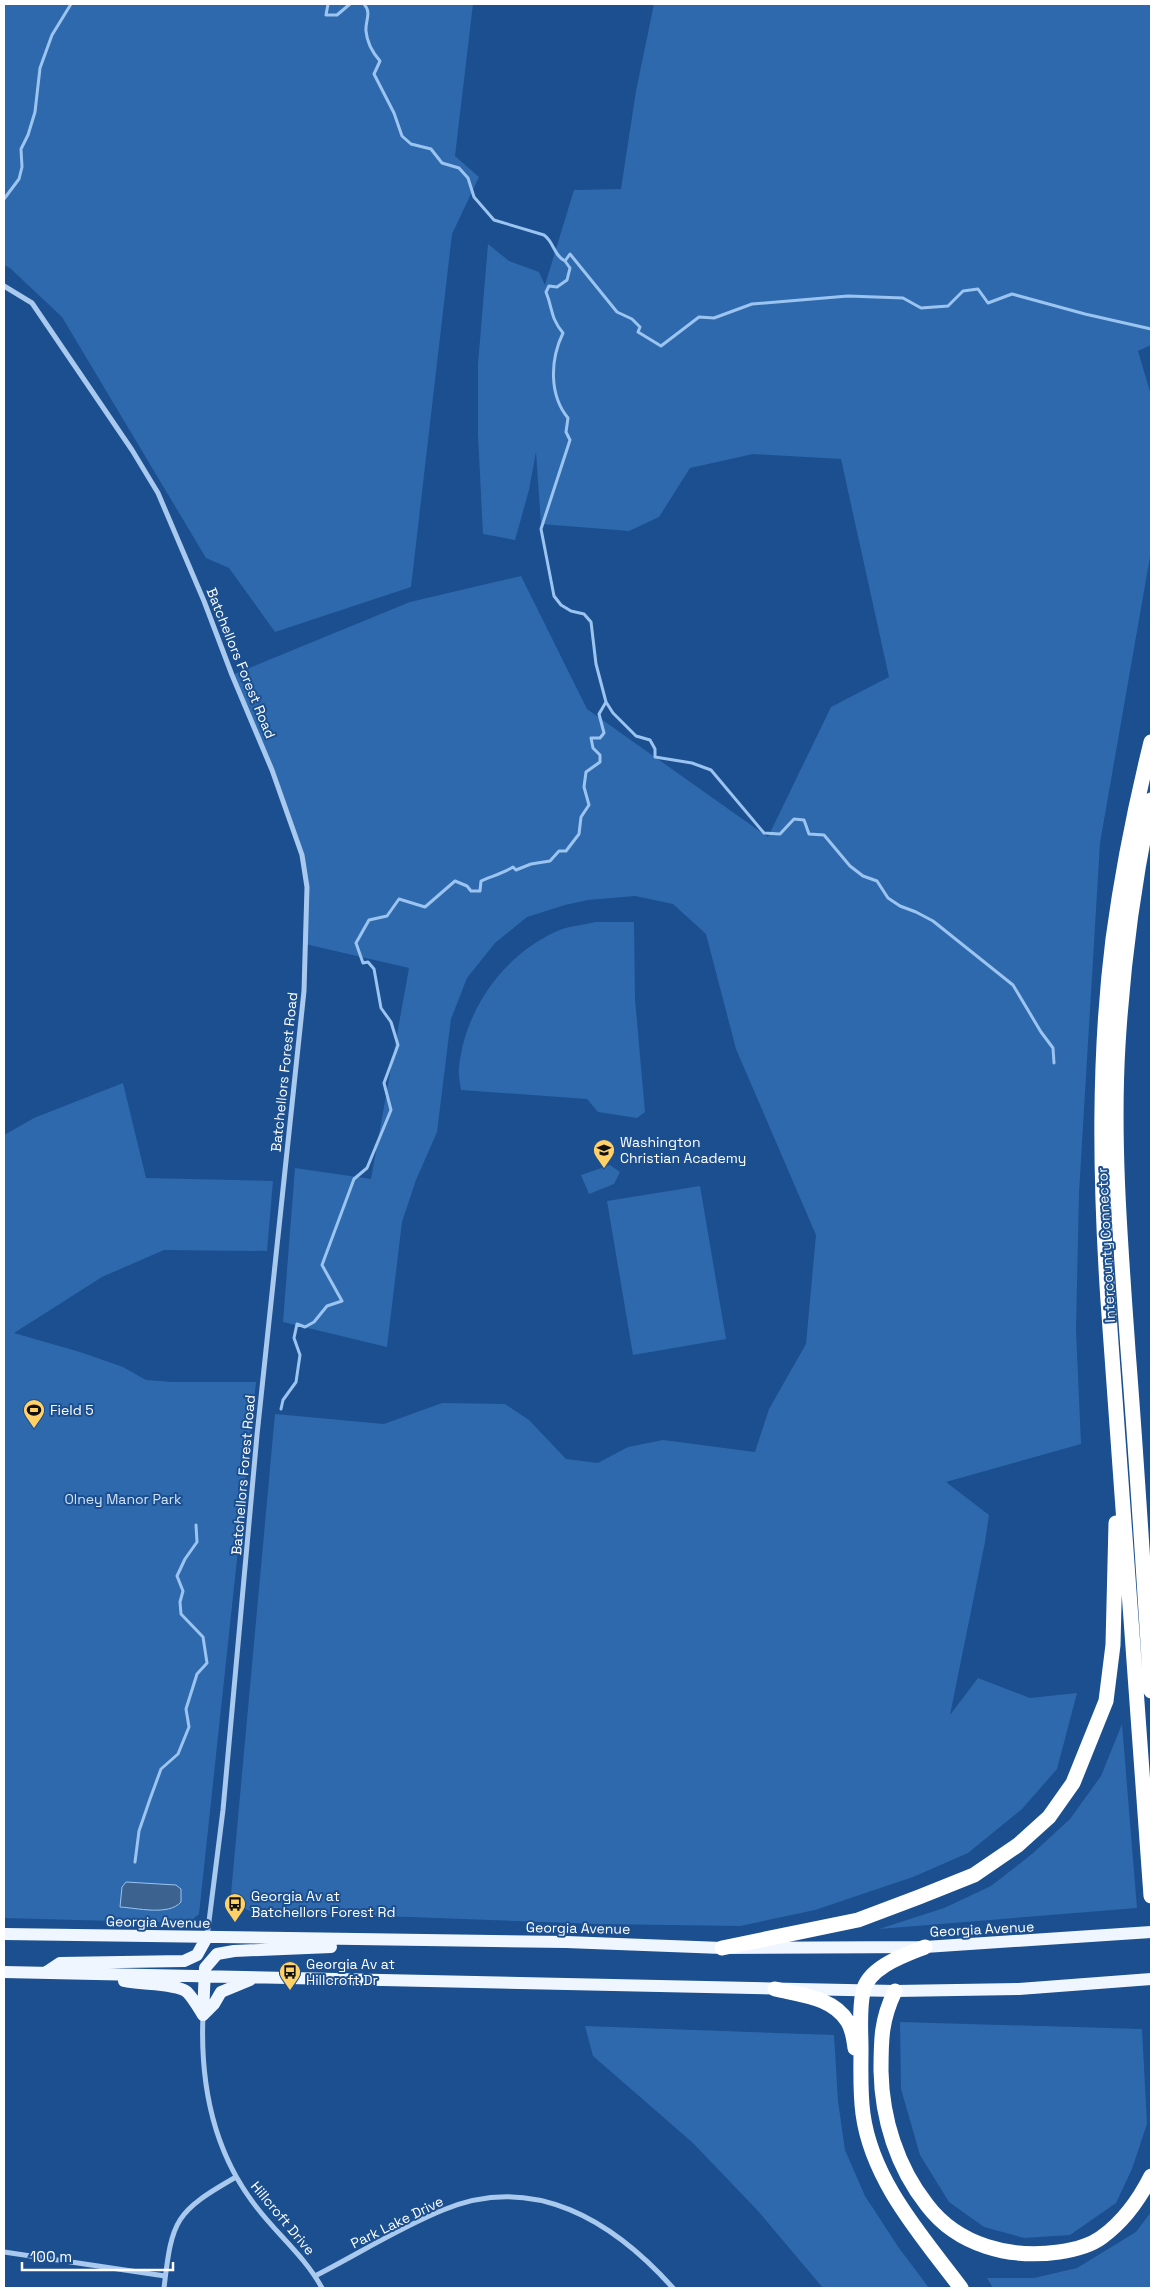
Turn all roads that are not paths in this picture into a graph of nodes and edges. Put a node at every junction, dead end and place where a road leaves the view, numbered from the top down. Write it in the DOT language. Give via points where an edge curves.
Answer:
graph roads {
  1 [pos="4,286"];
  2 [pos="1151,742"];
  3 [pos="1151,800"];
  4 [pos="1120,1459"];
  5 [pos="1151,1691"];
  6 [pos="1151,1896"];
  7 [pos="1151,1932"];
  8 [pos="4,1934"];
  9 [pos="207,1938"];
  10 [pos="393,1941"];
  11 [pos="925,1947"];
  12 [pos="722,1948"];
  13 [pos="4,1972"];
  14 [pos="45,1973"];
  15 [pos="103,1974"];
  16 [pos="204,1976"];
  17 [pos="257,1977"];
  18 [pos="1151,1979"];
  19 [pos="775,1989"];
  20 [pos="863,1990"];
  21 [pos="895,1991"];
  22 [pos="203,2014"];
  23 [pos="861,2074"];
  24 [pos="1151,2176"];
  25 [pos="236,2178"];
  26 [pos="4,2252"];
  27 [pos="166,2276"];
  28 [pos="315,2276"];
  29 [pos="164,2288"];
  30 [pos="322,2288"];
  31 [pos="673,2288"];
  32 [pos="961,2288"];
  1 -- 9 [label="street, Batchellors Forest Road" via="32,303 158,493 272,770 302,855 308,887 303,1000 257,1435 223,1810"];
  2 -- 4 [label="highway" via="1135,810 1113,940 1102,1108 1102,1212"];
  3 -- 5 [label="highway, Intercounty Connector" via="1125,959 1118,1045 1116,1134 1119,1224"];
  4 -- 6 [label="highway"];
  4 -- 12 [label="highway" via="1114,1645 1106,1701 1073,1783 1049,1817 1018,1845 974,1875 928,1894 858,1920"];
  7 -- 11 [label="main road, Georgia Avenue"];
  8 -- 9 [label="main road, Georgia Avenue"];
  9 -- 10 [label="main road, Georgia Avenue"];
  9 -- 14 [label="main road" via="197,1954 184,1961 60,1963"];
  10 -- 12 [label="main road, Georgia Avenue" via="566,1942"];
  10 -- 16 [label="main road" via="224,1952 212,1957"];
  11 -- 12 [label="main road, Georgia Avenue"];
  11 -- 20 [label="highway" via="876,1971"];
  13 -- 14 [label="main road"];
  14 -- 15 [label="main road"];
  15 -- 16 [label="main road"];
  15 -- 22 [label="main road" via="149,1985 180,1987"];
  16 -- 17 [label="main road"];
  16 -- 22 [label="main road"];
  17 -- 19 [label="main road"];
  17 -- 22 [label="main road" via="221,1992"];
  18 -- 21 [label="main road" via="1019,1989"];
  19 -- 20 [label="main road"];
  19 -- 23 [label="highway" via="824,2001 841,2014 848,2023"];
  20 -- 21 [label="main road"];
  20 -- 23 [label="highway"];
  21 -- 24 [label="highway" via="886,2009 880,2034 882,2087 890,2133 909,2178 928,2206 951,2228 978,2244 1008,2254 1042,2255 1074,2250 1100,2238 1123,2218 1140,2198"];
  22 -- 25 [label="street, Hillcroft Drive" via="202,2042 208,2102 215,2129"];
  23 -- 32 [label="highway" via="863,2115 873,2153 888,2186"];
  25 -- 27 [label="street" via="200,2199 177,2222"];
  25 -- 28 [label="street, Hillcroft Drive"];
  26 -- 27 [label="street"];
  27 -- 29 [label="street"];
  28 -- 30 [label="street, Hillcroft Drive"];
  28 -- 31 [label="street, Park Lake Drive" via="443,2210 487,2198 510,2197 555,2203 593,2220 629,2245"];
}
